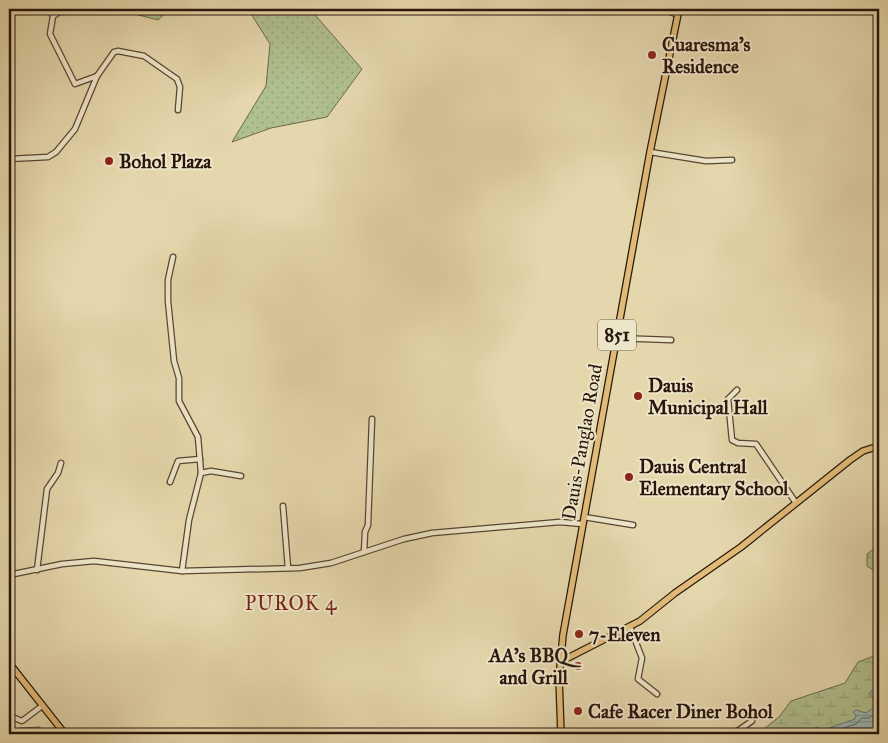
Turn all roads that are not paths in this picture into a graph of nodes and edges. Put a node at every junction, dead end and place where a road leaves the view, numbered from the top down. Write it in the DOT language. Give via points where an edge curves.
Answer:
graph roads {
  1 [pos="50,9"];
  2 [pos="64,9"];
  3 [pos="663,9"];
  4 [pos="678,12"];
  5 [pos="53,16"];
  6 [pos="97,76"];
  7 [pos="178,110"];
  8 [pos="650,152"];
  9 [pos="9,160"];
  10 [pos="732,160"];
  11 [pos="173,257"];
  12 [pos="616,338"];
  13 [pos="671,340"];
  14 [pos="736,390"];
  15 [pos="372,419"];
  16 [pos="879,446"];
  17 [pos="200,459"];
  18 [pos="61,464"];
  19 [pos="202,473"];
  20 [pos="241,476"];
  21 [pos="170,482"];
  22 [pos="796,503"];
  23 [pos="283,506"];
  24 [pos="584,517"];
  25 [pos="582,524"];
  26 [pos="633,525"];
  27 [pos="364,552"];
  28 [pos="288,568"];
  29 [pos="37,570"];
  30 [pos="182,571"];
  31 [pos="9,575"];
  32 [pos="630,627"];
  33 [pos="560,662"];
  34 [pos="9,663"];
  35 [pos="657,694"];
  36 [pos="42,706"];
  37 [pos="9,718"];
  38 [pos="752,721"];
  39 [pos="65,734"];
  40 [pos="561,734"];
  41 [pos="734,734"];
  1 -- 5 [label="street"];
  2 -- 5 [label="street"];
  3 -- 4 [label="street"];
  4 -- 8 [label="main road, Dauis-Panglao Road / 851"];
  5 -- 6 [label="street" via="50,34 75,84"];
  6 -- 7 [label="street" via="114,52 144,56 177,79 180,87"];
  6 -- 9 [label="street" via="74,130 56,152 48,157"];
  8 -- 10 [label="street" via="706,161"];
  8 -- 12 [label="main road, Dauis-Panglao Road / 851"];
  11 -- 17 [label="street" via="168,280 179,401 198,437"];
  12 -- 13 [label="street"];
  12 -- 24 [label="main road, Dauis-Panglao Road / 851"];
  14 -- 22 [label="street" via="728,399 732,440 756,444"];
  15 -- 27 [label="street"];
  16 -- 22 [label="main road" via="850,460"];
  17 -- 19 [label="street"];
  17 -- 21 [label="street" via="178,461"];
  18 -- 29 [label="street" via="47,489"];
  19 -- 20 [label="street" via="211,471"];
  19 -- 30 [label="street" via="189,520"];
  22 -- 32 [label="main road"];
  23 -- 28 [label="street"];
  24 -- 25 [label="main road, Dauis-Panglao Road / 851"];
  24 -- 26 [label="street"];
  25 -- 27 [label="street" via="560,522 432,533"];
  25 -- 33 [label="main road, Dauis-Panglao Road / 851"];
  27 -- 28 [label="street" via="331,563"];
  28 -- 30 [label="street"];
  29 -- 30 [label="street" via="94,561"];
  29 -- 31 [label="street"];
  32 -- 33 [label="main road"];
  32 -- 35 [label="street" via="642,658 638,679"];
  33 -- 40 [label="main road, Dauis-Panglao Road / 851"];
  34 -- 36 [label="main road"];
  36 -- 37 [label="street" via="22,721"];
  36 -- 39 [label="main road"];
  38 -- 41 [label="street"];
}
